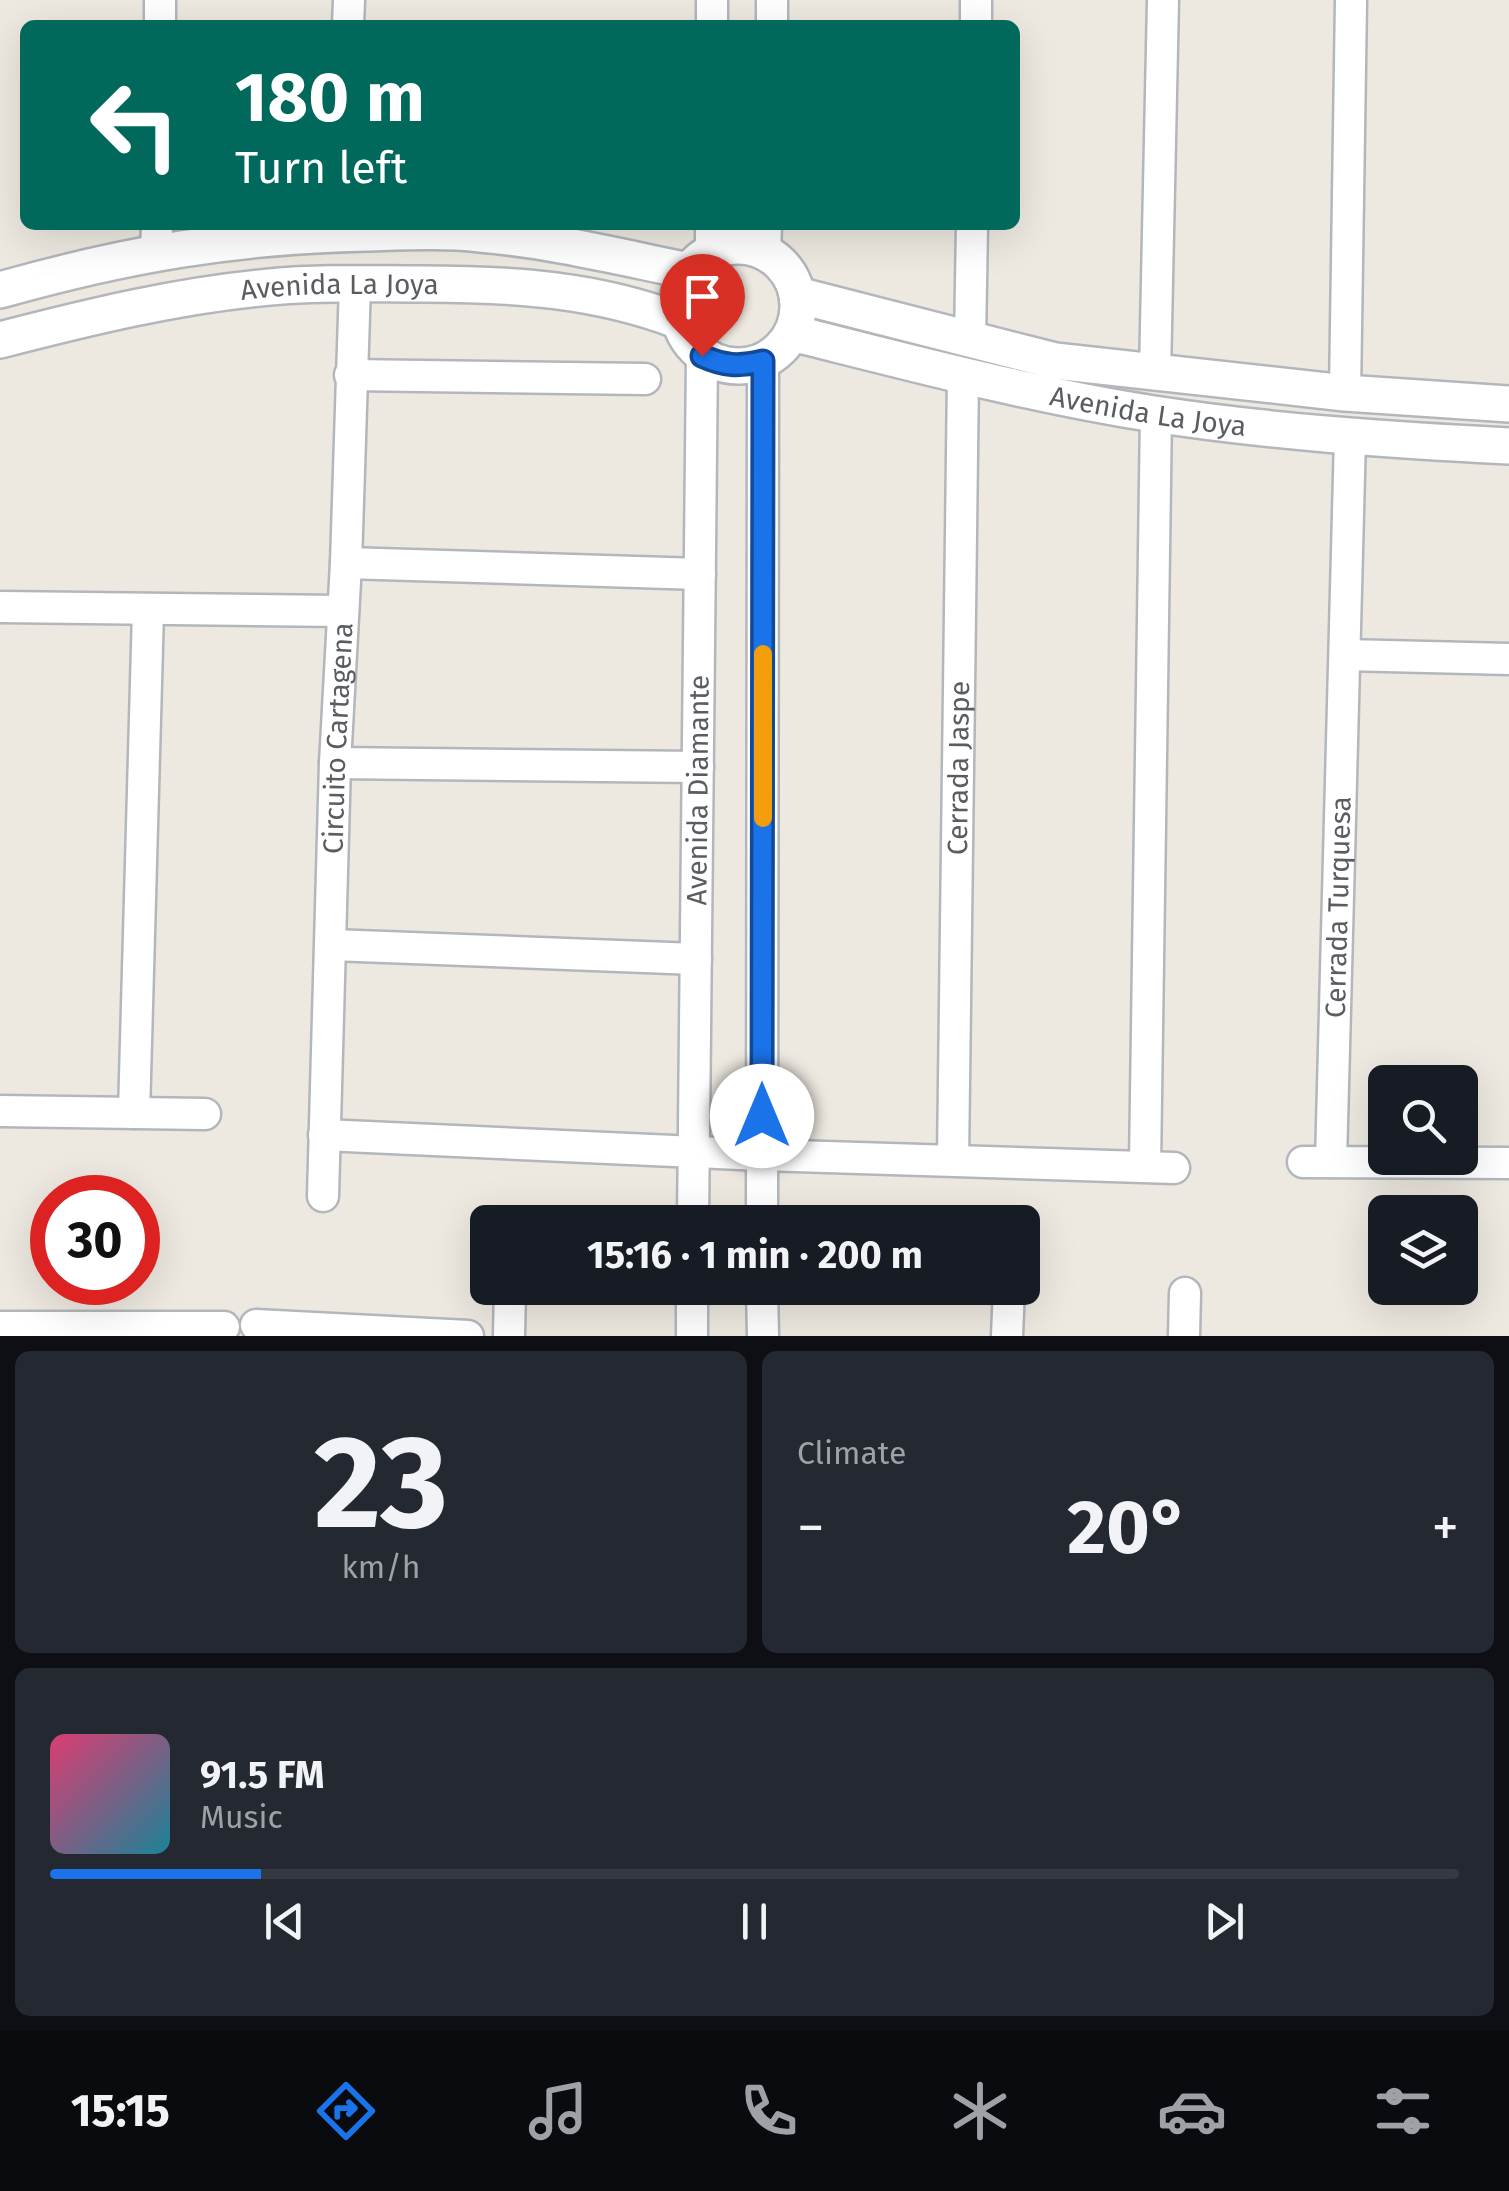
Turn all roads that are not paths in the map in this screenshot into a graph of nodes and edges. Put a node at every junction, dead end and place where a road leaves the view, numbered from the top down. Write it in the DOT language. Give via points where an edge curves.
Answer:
graph roads {
  1 [pos="1162,0"];
  2 [pos="1351,0"];
  3 [pos="334,230"];
  4 [pos="371,230"];
  5 [pos="972,230"];
  6 [pos="156,238"];
  7 [pos="766,239"];
  8 [pos="704,249"];
  9 [pos="355,284"];
  10 [pos="0,290"];
  11 [pos="797,295"];
  12 [pos="679,321"];
  13 [pos="792,333"];
  14 [pos="0,340"];
  15 [pos="702,356"];
  16 [pos="966,358"];
  17 [pos="763,361"];
  18 [pos="1155,374"];
  19 [pos="350,375"];
  20 [pos="645,379"];
  21 [pos="1345,393"];
  22 [pos="1509,404"];
  23 [pos="1156,414"];
  24 [pos="1350,437"];
  25 [pos="1509,446"];
  26 [pos="346,563"];
  27 [pos="700,574"];
  28 [pos="0,606"];
  29 [pos="148,610"];
  30 [pos="344,610"];
  31 [pos="1344,655"];
  32 [pos="1509,660"];
  33 [pos="334,763"];
  34 [pos="698,767"];
  35 [pos="332,945"];
  36 [pos="696,960"];
  37 [pos="0,1111"];
  38 [pos="134,1113"];
  39 [pos="205,1114"];
  40 [pos="324,1135"];
  41 [pos="694,1152"];
  42 [pos="762,1156"];
  43 [pos="953,1160"];
  44 [pos="1509,1163"];
  45 [pos="323,1196"];
  46 [pos="693,1205"];
  47 [pos="762,1205"];
  48 [pos="1186,1293"];
  49 [pos="510,1305"];
  50 [pos="692,1305"];
  51 [pos="762,1305"];
  52 [pos="1008,1305"];
  53 [pos="256,1325"];
  54 [pos="0,1327"];
  55 [pos="224,1327"];
  56 [pos="159,1331"];
  57 [pos="338,1333"];
  58 [pos="468,1336"];
  59 [pos="509,1336"];
  60 [pos="692,1336"];
  61 [pos="762,1336"];
  62 [pos="1007,1336"];
  63 [pos="1184,1336"];
  1 -- 18 [label="street"];
  2 -- 21 [label="street"];
  3 -- 6 [label="street, Avenida La Joya"];
  4 -- 8 [label="street, Avenida La Joya"];
  5 -- 16 [label="street, Cerrada Jaspe"];
  6 -- 10 [label="street, Avenida La Joya"];
  7 -- 8 [label="street"];
  7 -- 11 [label="street"];
  8 -- 12 [label="street" via="680,286"];
  9 -- 12 [label="street, Avenida La Joya" via="560,290 642,306"];
  9 -- 14 [label="street, Avenida La Joya" via="271,287 159,303"];
  9 -- 19 [label="street, Circuito Cartagena"];
  11 -- 13 [label="street"];
  11 -- 16 [label="street, Avenida La Joya"];
  12 -- 15 [label="street"];
  13 -- 16 [label="street, Avenida La Joya"];
  13 -- 17 [label="street"];
  15 -- 17 [label="street" via="742,366"];
  15 -- 27 [label="street, Avenida Diamante"];
  16 -- 18 [label="street, Avenida La Joya"];
  16 -- 23 [label="street, Avenida La Joya" via="1054,396"];
  16 -- 43 [label="street, Cerrada Jaspe"];
  17 -- 42 [label="street"];
  18 -- 21 [label="street, Avenida La Joya"];
  19 -- 20 [label="street"];
  19 -- 26 [label="street, Circuito Cartagena"];
  21 -- 22 [label="street, Avenida La Joya"];
  23 -- 24 [label="street, Avenida La Joya"];
  23 -- 43 [label="street" via="1160,1167"];
  24 -- 25 [label="street, Avenida La Joya"];
  24 -- 31 [label="street, Cerrada Turquesa"];
  26 -- 27 [label="street"];
  26 -- 30 [label="street, Circuito Cartagena"];
  27 -- 34 [label="street, Avenida Diamante"];
  28 -- 29 [label="street"];
  29 -- 30 [label="street"];
  29 -- 38 [label="street"];
  30 -- 33 [label="street, Circuito Cartagena"];
  31 -- 32 [label="street"];
  31 -- 44 [label="street, Cerrada Turquesa" via="1317,1162"];
  33 -- 34 [label="street"];
  33 -- 35 [label="street, Circuito Cartagena"];
  34 -- 36 [label="street, Avenida Diamante"];
  35 -- 36 [label="street"];
  35 -- 40 [label="street, Circuito Cartagena"];
  36 -- 41 [label="street, Avenida Diamante"];
  37 -- 38 [label="street"];
  38 -- 39 [label="street"];
  40 -- 41 [label="street"];
  40 -- 45 [label="street, Circuito Cartagena"];
  41 -- 42 [label="street"];
  41 -- 46 [label="street, Avenida Diamante"];
  42 -- 43 [label="street"];
  42 -- 47 [label="street"];
  48 -- 63 [label="street"];
  49 -- 59 [label="street"];
  50 -- 60 [label="street"];
  51 -- 61 [label="street"];
  52 -- 62 [label="street"];
  53 -- 57 [label="street"];
  54 -- 56 [label="street"];
  55 -- 56 [label="street"];
  57 -- 58 [label="street"];
}
